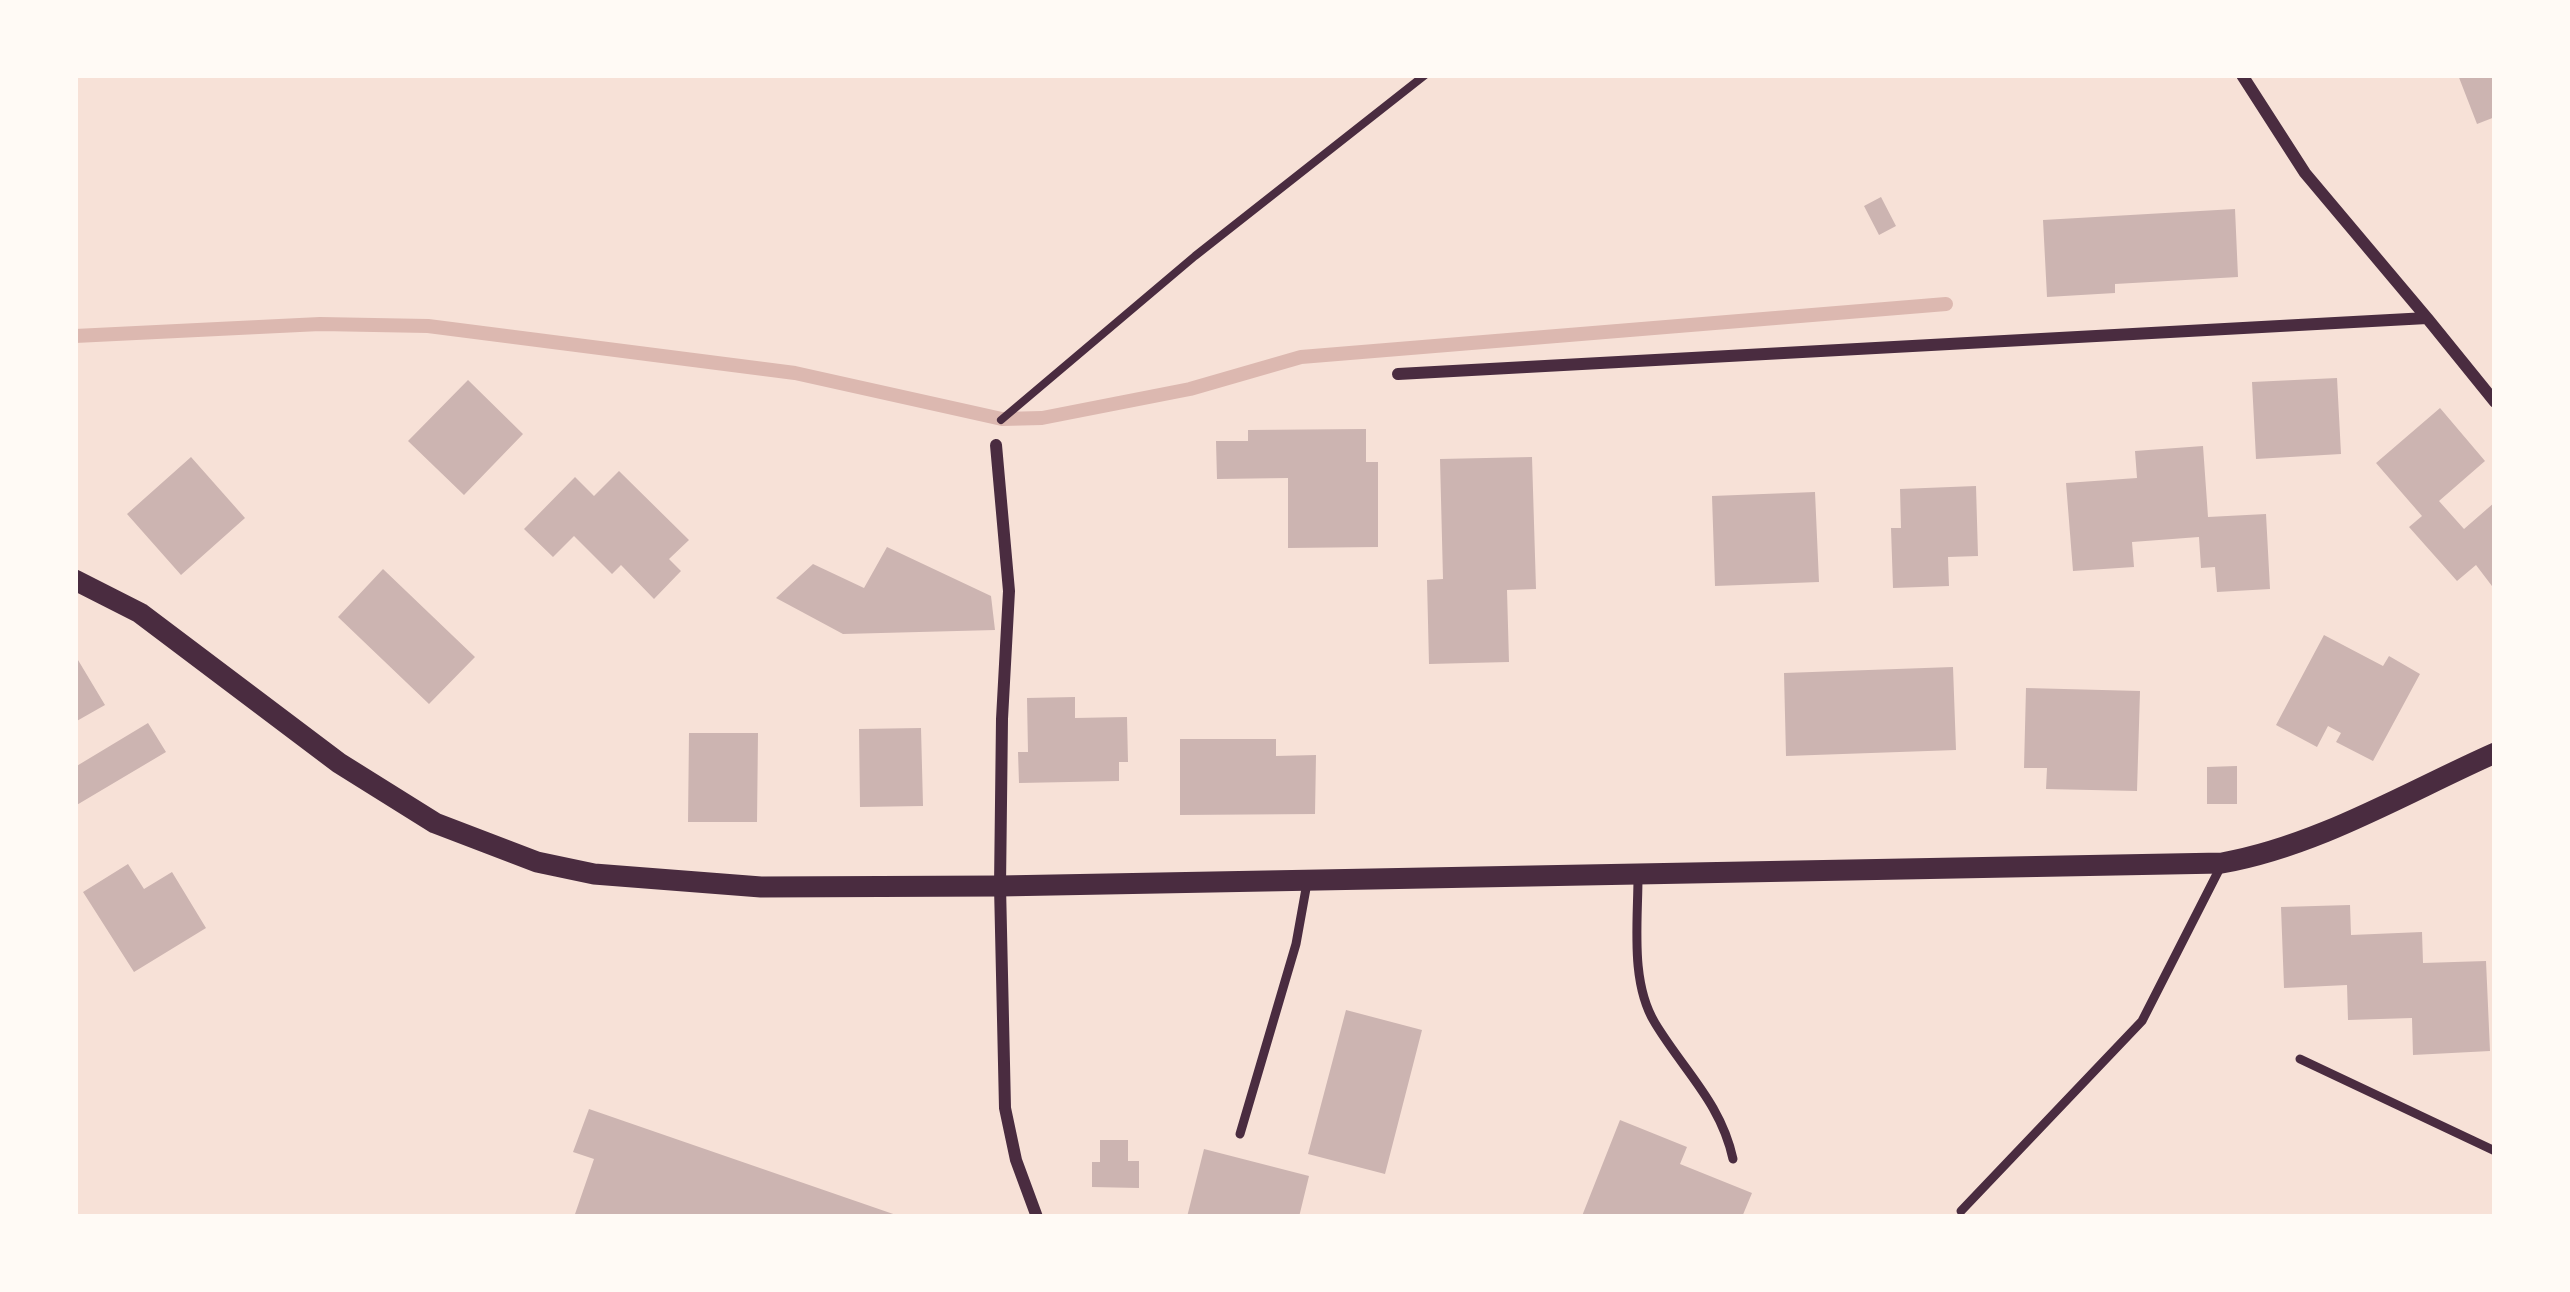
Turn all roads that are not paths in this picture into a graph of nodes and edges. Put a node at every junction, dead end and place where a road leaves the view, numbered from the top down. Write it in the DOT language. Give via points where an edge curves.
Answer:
graph roads {
  1 [pos="2242,75"];
  2 [pos="2427,318"];
  3 [pos="1398,374"];
  4 [pos="2495,402"];
  5 [pos="996,445"];
  6 [pos="75,580"];
  7 [pos="2495,753"];
  8 [pos="2222,863"];
  9 [pos="1638,871"];
  10 [pos="1307,878"];
  11 [pos="1000,886"];
  12 [pos="2300,1058"];
  13 [pos="1240,1134"];
  14 [pos="2495,1150"];
  15 [pos="1733,1159"];
  16 [pos="1961,1211"];
  17 [pos="1037,1217"];
  1 -- 2 [label="street" via="2305,173"];
  2 -- 3 [label="street"];
  2 -- 4 [label="street"];
  5 -- 11 [label="street" via="1009,591"];
  6 -- 11 [label="street" via="140,613 401,803 538,862 681,884"];
  7 -- 8 [label="street" via="2302,841"];
  8 -- 9 [label="street"];
  8 -- 16 [label="lane" via="2143,1021"];
  9 -- 10 [label="street"];
  9 -- 15 [label="lane" via="1639,969 1652,1020 1703,1087"];
  10 -- 11 [label="street"];
  10 -- 13 [label="lane" via="1296,944"];
  11 -- 17 [label="street" via="1005,1108"];
  12 -- 14 [label="lane"];
}
